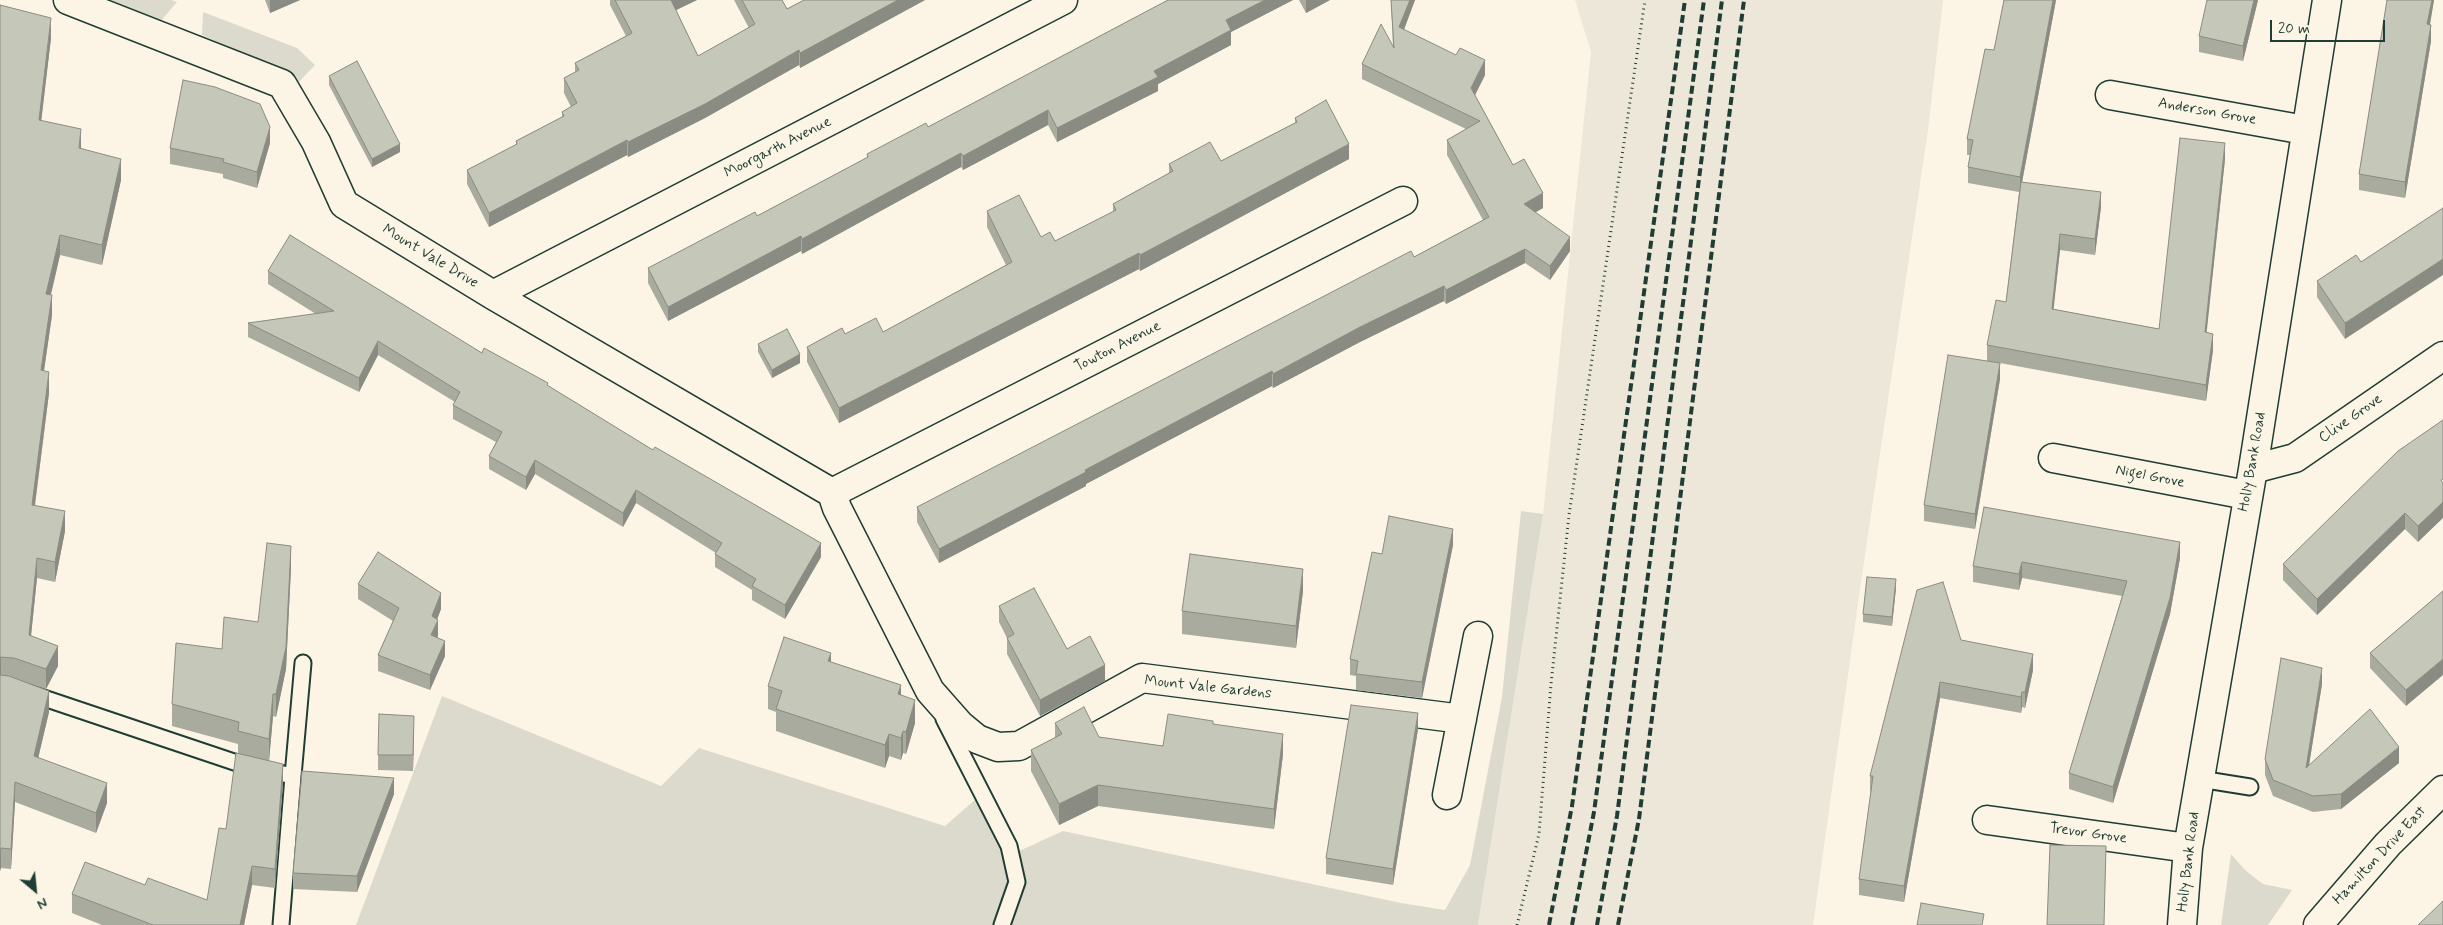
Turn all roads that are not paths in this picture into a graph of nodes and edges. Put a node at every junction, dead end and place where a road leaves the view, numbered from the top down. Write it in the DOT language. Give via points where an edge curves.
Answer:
graph roads {
  1 [pos="68,0"];
  2 [pos="1063,0"];
  3 [pos="2327,0"];
  4 [pos="2110,95"];
  5 [pos="2305,130"];
  6 [pos="1403,201"];
  7 [pos="493,295"];
  8 [pos="2443,356"];
  9 [pos="2053,458"];
  10 [pos="2250,482"];
  11 [pos="832,493"];
  12 [pos="1478,636"];
  13 [pos="303,663"];
  14 [pos="0,686"];
  15 [pos="930,691"];
  16 [pos="1462,719"];
  17 [pos="293,776"];
  18 [pos="2200,779"];
  19 [pos="2250,787"];
  20 [pos="2443,790"];
  21 [pos="1447,795"];
  22 [pos="1987,820"];
  23 [pos="2188,848"];
  24 [pos="281,925"];
  25 [pos="1002,925"];
  26 [pos="2182,925"];
  27 [pos="2318,925"];
  1 -- 7 [label="street, Mount Vale Drive" via="282,84 316,142 344,204"];
  2 -- 7 [label="street, Moorgarth Avenue"];
  3 -- 5 [label="street, Holly Bank Road"];
  4 -- 5 [label="street, Anderson Grove"];
  5 -- 10 [label="street, Holly Bank Road"];
  6 -- 11 [label="street, Towton Avenue"];
  7 -- 11 [label="street, Mount Vale Drive"];
  8 -- 10 [label="street, Clive Grove" via="2296,458"];
  9 -- 10 [label="street, Nigel Grove"];
  10 -- 18 [label="street, Holly Bank Road"];
  11 -- 15 [label="street, Mount Vale Gardens"];
  12 -- 16 [label="street"];
  13 -- 17 [label="lane"];
  14 -- 17 [label="lane" via="12,687 246,766"];
  15 -- 16 [label="street, Mount Vale Gardens" via="971,734 998,747 1019,746 1142,678"];
  15 -- 25 [label="lane" via="1009,846 1018,882"];
  16 -- 21 [label="street"];
  17 -- 24 [label="lane"];
  18 -- 19 [label="lane"];
  18 -- 23 [label="street, Holly Bank Road"];
  20 -- 27 [label="street, Hamilton Drive East" via="2388,844"];
  22 -- 23 [label="street, Trevor Grove"];
  23 -- 26 [label="street, Holly Bank Road"];
}
